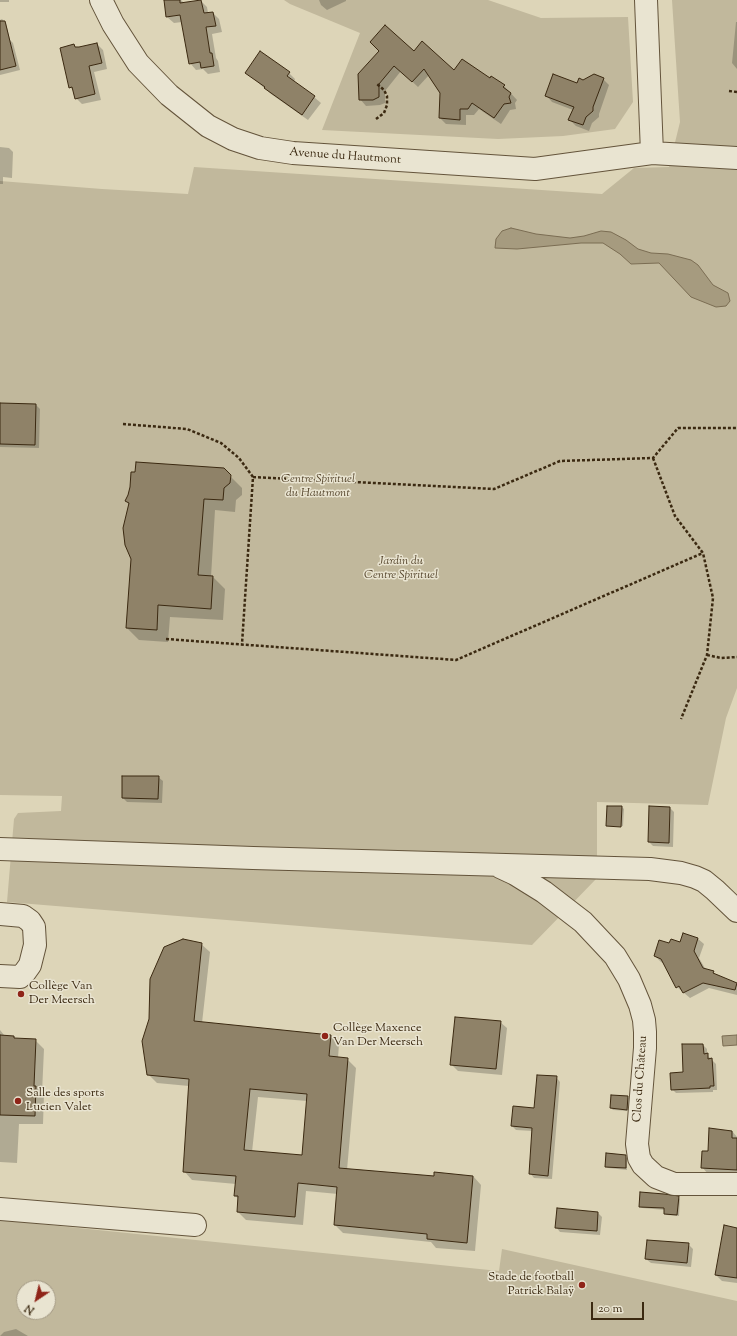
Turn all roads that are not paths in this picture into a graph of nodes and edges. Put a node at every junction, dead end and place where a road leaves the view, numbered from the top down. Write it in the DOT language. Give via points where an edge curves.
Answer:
graph roads {
  1 [pos="646,0"];
  2 [pos="103,1"];
  3 [pos="652,153"];
  4 [pos="737,158"];
  5 [pos="0,849"];
  6 [pos="493,864"];
  7 [pos="737,911"];
  8 [pos="0,914"];
  9 [pos="0,976"];
  10 [pos="737,1184"];
  11 [pos="0,1209"];
  12 [pos="195,1226"];
  1 -- 3 [label="street"];
  2 -- 3 [label="street, Avenue du Hautmont" via="129,50 157,84 196,118 246,144 279,152 529,168 547,168"];
  3 -- 4 [label="street, Avenue du Hautmont"];
  5 -- 6 [label="street"];
  6 -- 7 [label="street" via="650,869 681,873 704,881"];
  6 -- 10 [label="street, Clos du Château" via="529,882 583,922 615,956 630,979 640,1004 645,1032 637,1144 643,1165 656,1177 674,1184"];
  8 -- 9 [label="street" via="23,916 30,921 34,927 36,945 30,966 25,972 20,976"];
  11 -- 12 [label="street"];
}
